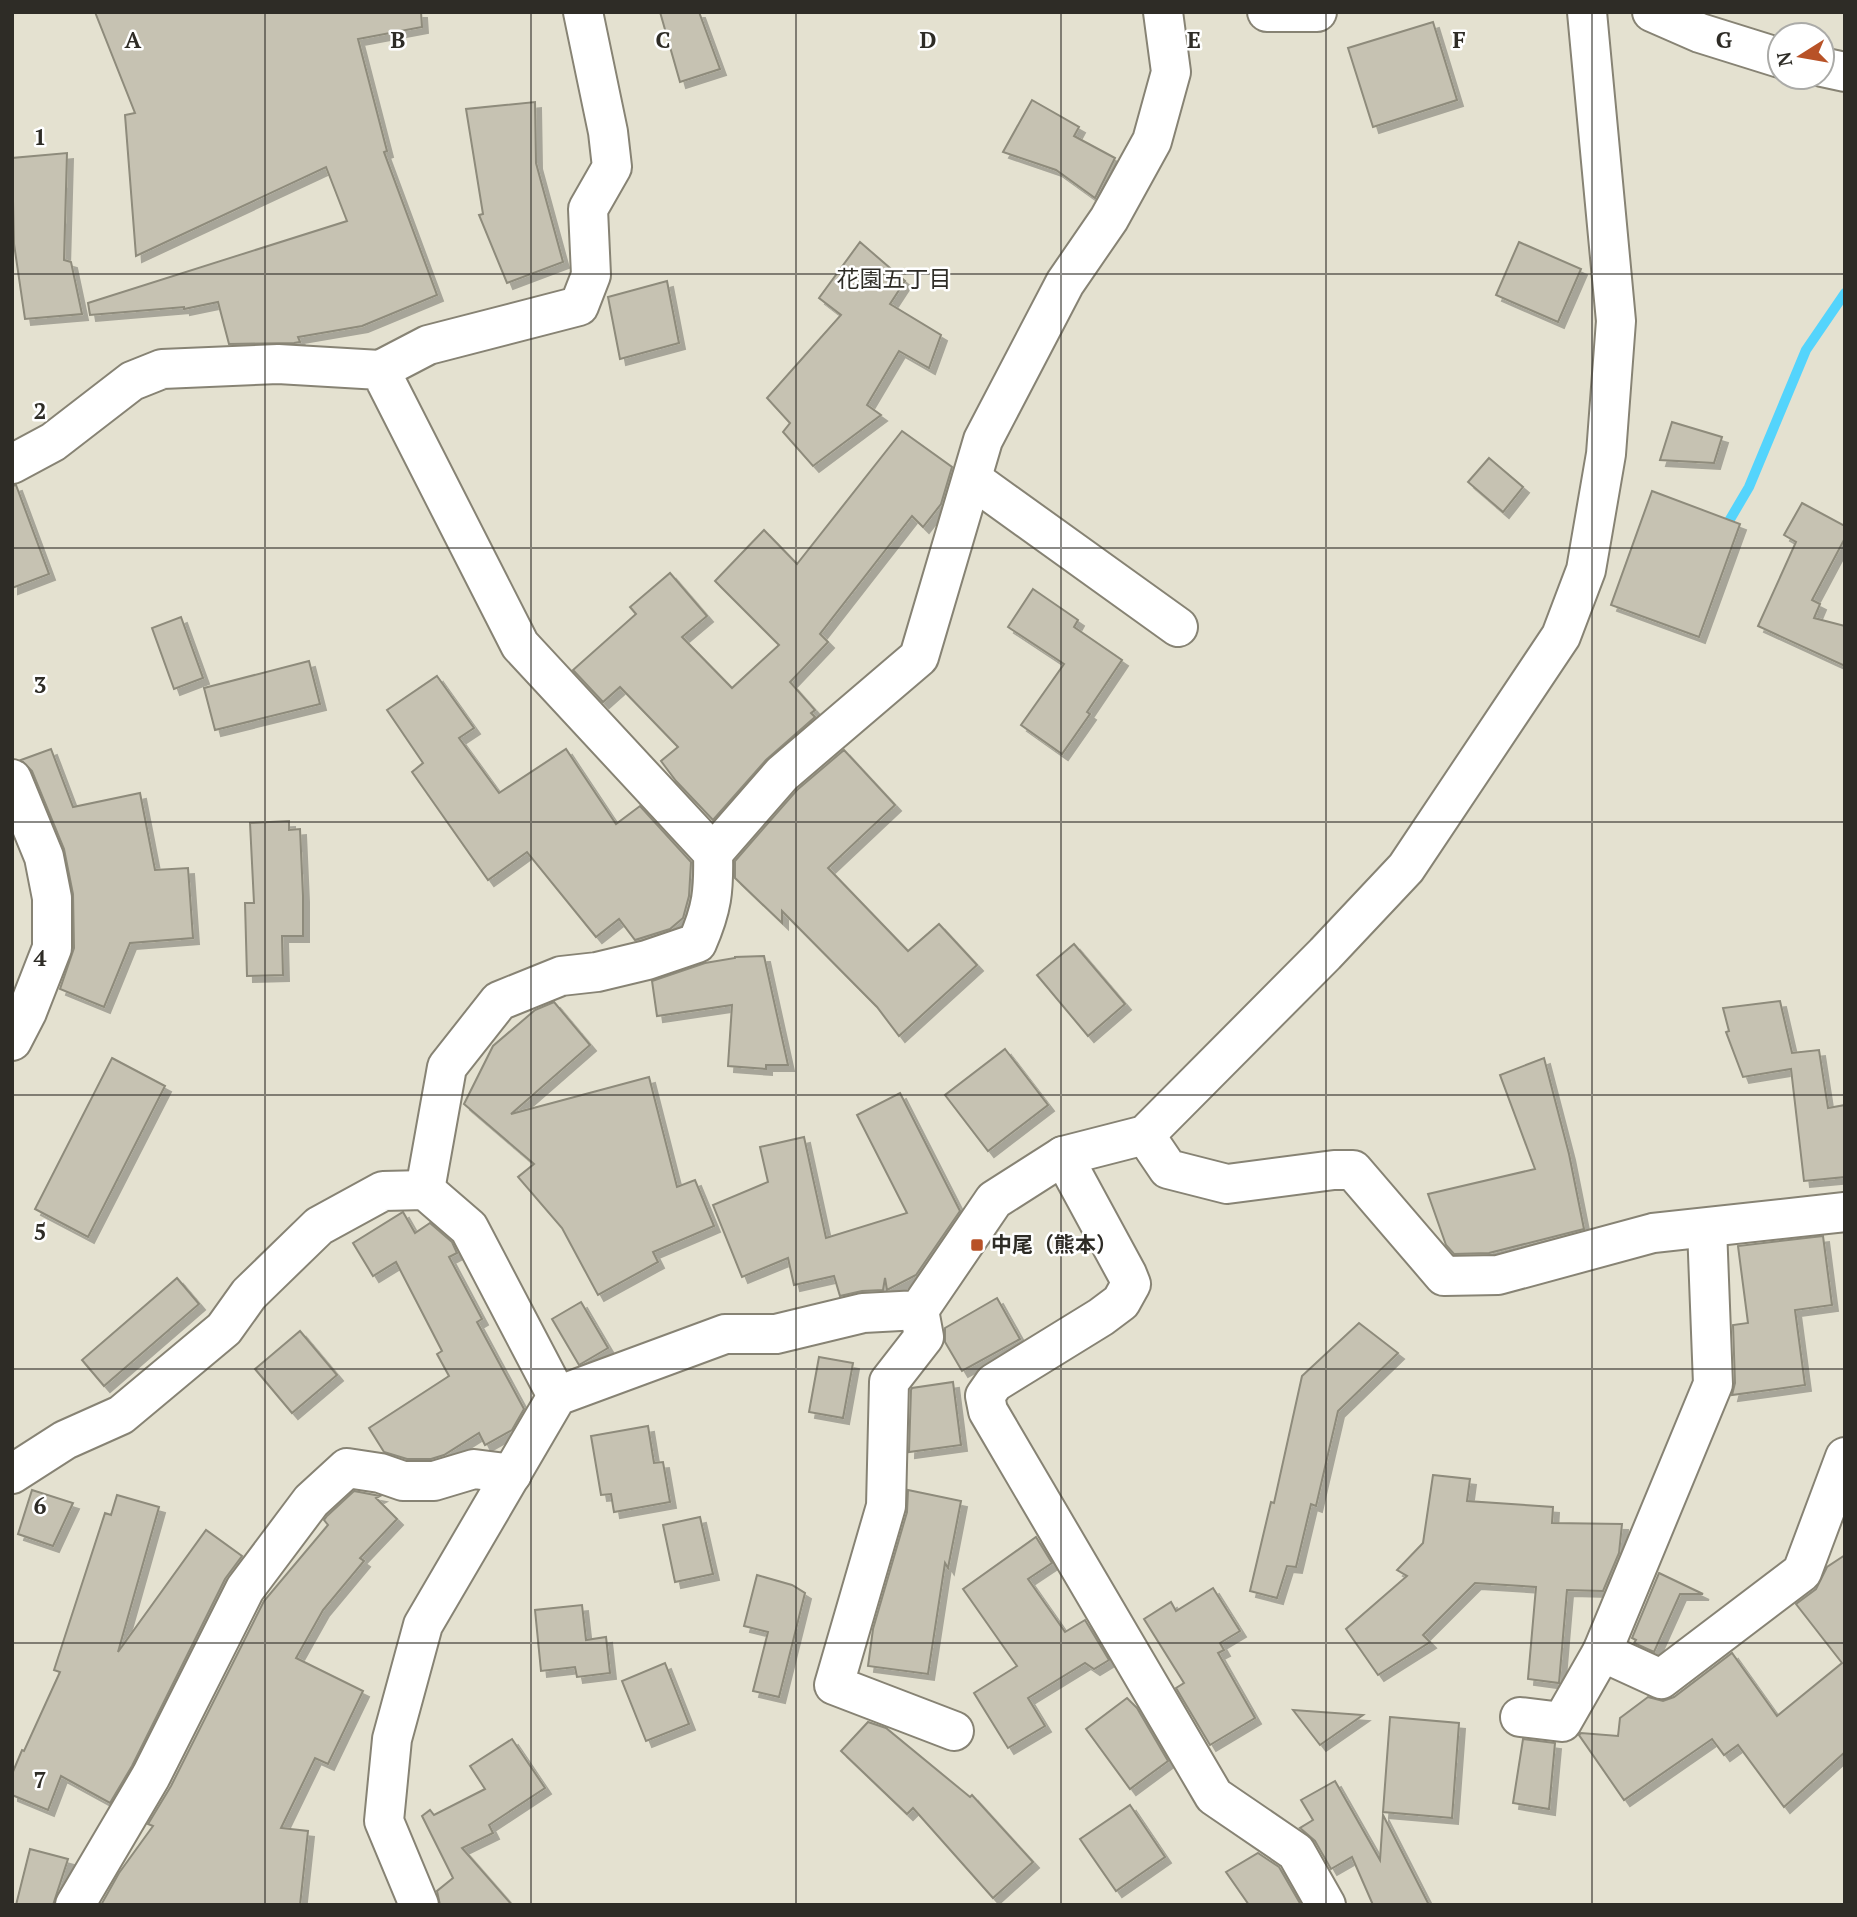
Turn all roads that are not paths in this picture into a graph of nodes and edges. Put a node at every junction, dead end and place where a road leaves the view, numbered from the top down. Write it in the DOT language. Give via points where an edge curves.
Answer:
graph roads {
  1 [pos="583,12"];
  2 [pos="1163,12"];
  3 [pos="1267,12"];
  4 [pos="1317,12"];
  5 [pos="1587,12"];
  6 [pos="1652,12"];
  7 [pos="1766,54"];
  8 [pos="380,370"];
  9 [pos="12,464"];
  10 [pos="972,479"];
  11 [pos="1178,627"];
  12 [pos="12,779"];
  13 [pos="713,853"];
  14 [pos="12,1041"];
  15 [pos="1145,1135"];
  16 [pos="1063,1156"];
  17 [pos="425,1190"];
  18 [pos="1845,1212"];
  19 [pos="1707,1228"];
  20 [pos="919,1310"];
  21 [pos="557,1396"];
  22 [pos="1845,1457"];
  23 [pos="12,1474"];
  24 [pos="512,1474"];
  25 [pos="1602,1652"];
  26 [pos="1520,1717"];
  27 [pos="954,1731"];
  28 [pos="75,1905"];
  29 [pos="419,1905"];
  30 [pos="1326,1905"];
  1 -- 8 [label="street" via="612,167 588,209 591,275 579,306 428,345"];
  2 -- 10 [label="street" via="1171,72 1152,141 1037,332 984,440"];
  3 -- 4 [label="street"];
  5 -- 15 [label="street" via="1616,321 1606,454 1586,570 1565,625 1406,868"];
  6 -- 7 [label="street"];
  8 -- 9 [label="street" via="278,364 162,369 132,381 53,442"];
  8 -- 13 [label="street" via="520,645"];
  10 -- 11 [label="street"];
  10 -- 13 [label="street" via="919,657 782,774"];
  12 -- 14 [label="street" via="44,857 52,898 52,948"];
  13 -- 17 [label="street" via="714,892 697,943 635,963 561,976 499,1000 447,1068"];
  15 -- 16 [label="street"];
  15 -- 19 [label="street" via="1168,1169 1227,1184 1353,1170 1444,1276 1498,1275 1653,1233"];
  16 -- 20 [label="street" via="994,1200"];
  16 -- 30 [label="street" via="1130,1284 1121,1302 1101,1317 994,1383 985,1396 988,1410 1214,1796 1296,1852"];
  17 -- 21 [label="street" via="469,1228"];
  17 -- 23 [label="street" via="383,1191 319,1226 249,1294 224,1329 121,1415 65,1440"];
  18 -- 19 [label="street"];
  19 -- 25 [label="street" via="1713,1384"];
  20 -- 21 [label="street" via="863,1313 776,1334 726,1334"];
  20 -- 27 [label="street" via="924,1337 889,1382 886,1506 834,1685"];
  21 -- 24 [label="street"];
  22 -- 25 [label="street" via="1802,1572 1661,1679"];
  24 -- 28 [label="street" via="474,1469 434,1481 403,1481 346,1468 311,1500 245,1589 151,1776"];
  24 -- 29 [label="street" via="423,1625 392,1739 384,1821"];
  25 -- 26 [label="street" via="1562,1722"];
}
